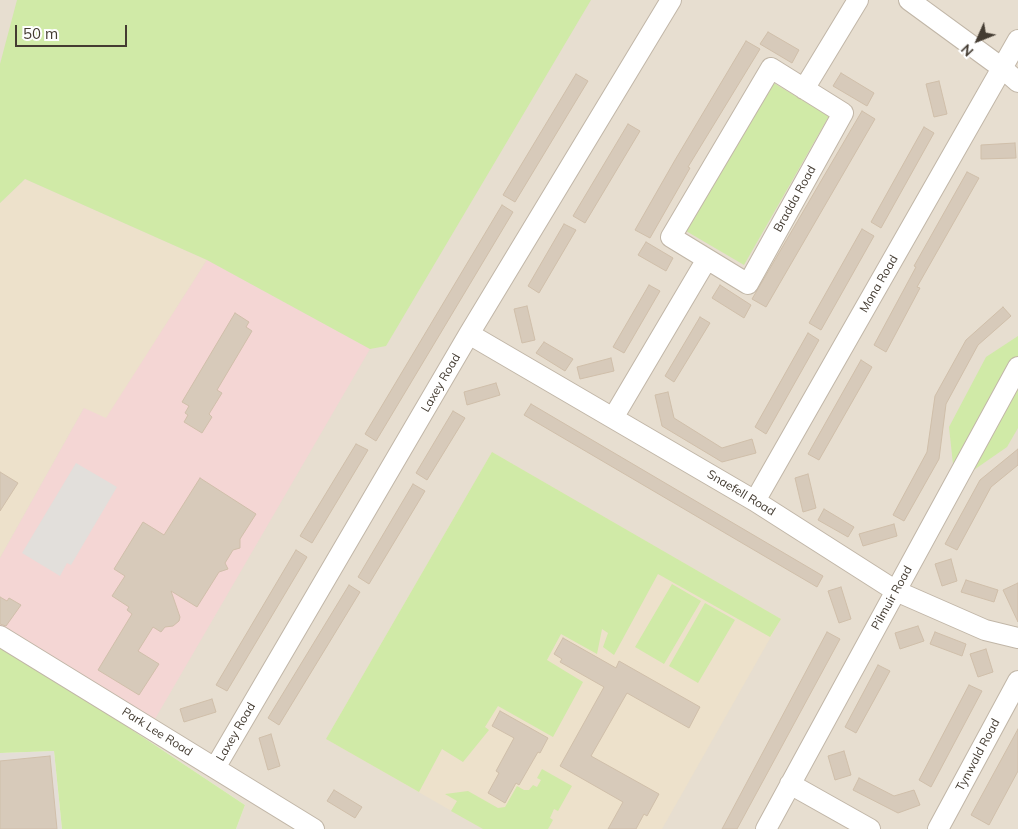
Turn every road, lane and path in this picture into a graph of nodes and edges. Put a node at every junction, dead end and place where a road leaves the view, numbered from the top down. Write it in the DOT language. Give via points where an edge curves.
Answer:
graph roads {
  1 [pos="671,0"];
  2 [pos="858,0"];
  3 [pos="909,0"];
  4 [pos="1018,40"];
  5 [pos="1002,68"];
  6 [pos="1018,82"];
  7 [pos="804,89"];
  8 [pos="707,259"];
  9 [pos="469,334"];
  10 [pos="1018,367"];
  11 [pos="613,418"];
  12 [pos="755,500"];
  13 [pos="896,591"];
  14 [pos="0,636"];
  15 [pos="1018,638"];
  16 [pos="1018,681"];
  17 [pos="215,768"];
  18 [pos="790,784"];
  19 [pos="314,829"];
  20 [pos="766,829"];
  21 [pos="870,829"];
  22 [pos="938,829"];
  1 -- 9 [label="street, Laxey Road"];
  2 -- 7 [label="street"];
  3 -- 5 [label="street"];
  4 -- 5 [label="street, Mona Road"];
  5 -- 6 [label="street"];
  5 -- 12 [label="street, Mona Road"];
  7 -- 8 [label="street, Bradda Road" via="771,68 670,237"];
  7 -- 8 [label="street, Bradda Road" via="843,113 748,284"];
  8 -- 11 [label="street"];
  9 -- 11 [label="street, Snaefell Road"];
  9 -- 17 [label="street, Laxey Road"];
  10 -- 13 [label="street, Pilmuir Road"];
  11 -- 12 [label="street, Snaefell Road"];
  12 -- 13 [label="street, Snaefell Road"];
  13 -- 15 [label="street, Snaefell Road" via="984,630"];
  13 -- 18 [label="street, Pilmuir Road"];
  14 -- 17 [label="street, Park Lee Road"];
  16 -- 22 [label="street, Tynwald Road"];
  17 -- 19 [label="street, Park Lee Road"];
  18 -- 20 [label="street, Pilmuir Road"];
  18 -- 21 [label="street"];
}
